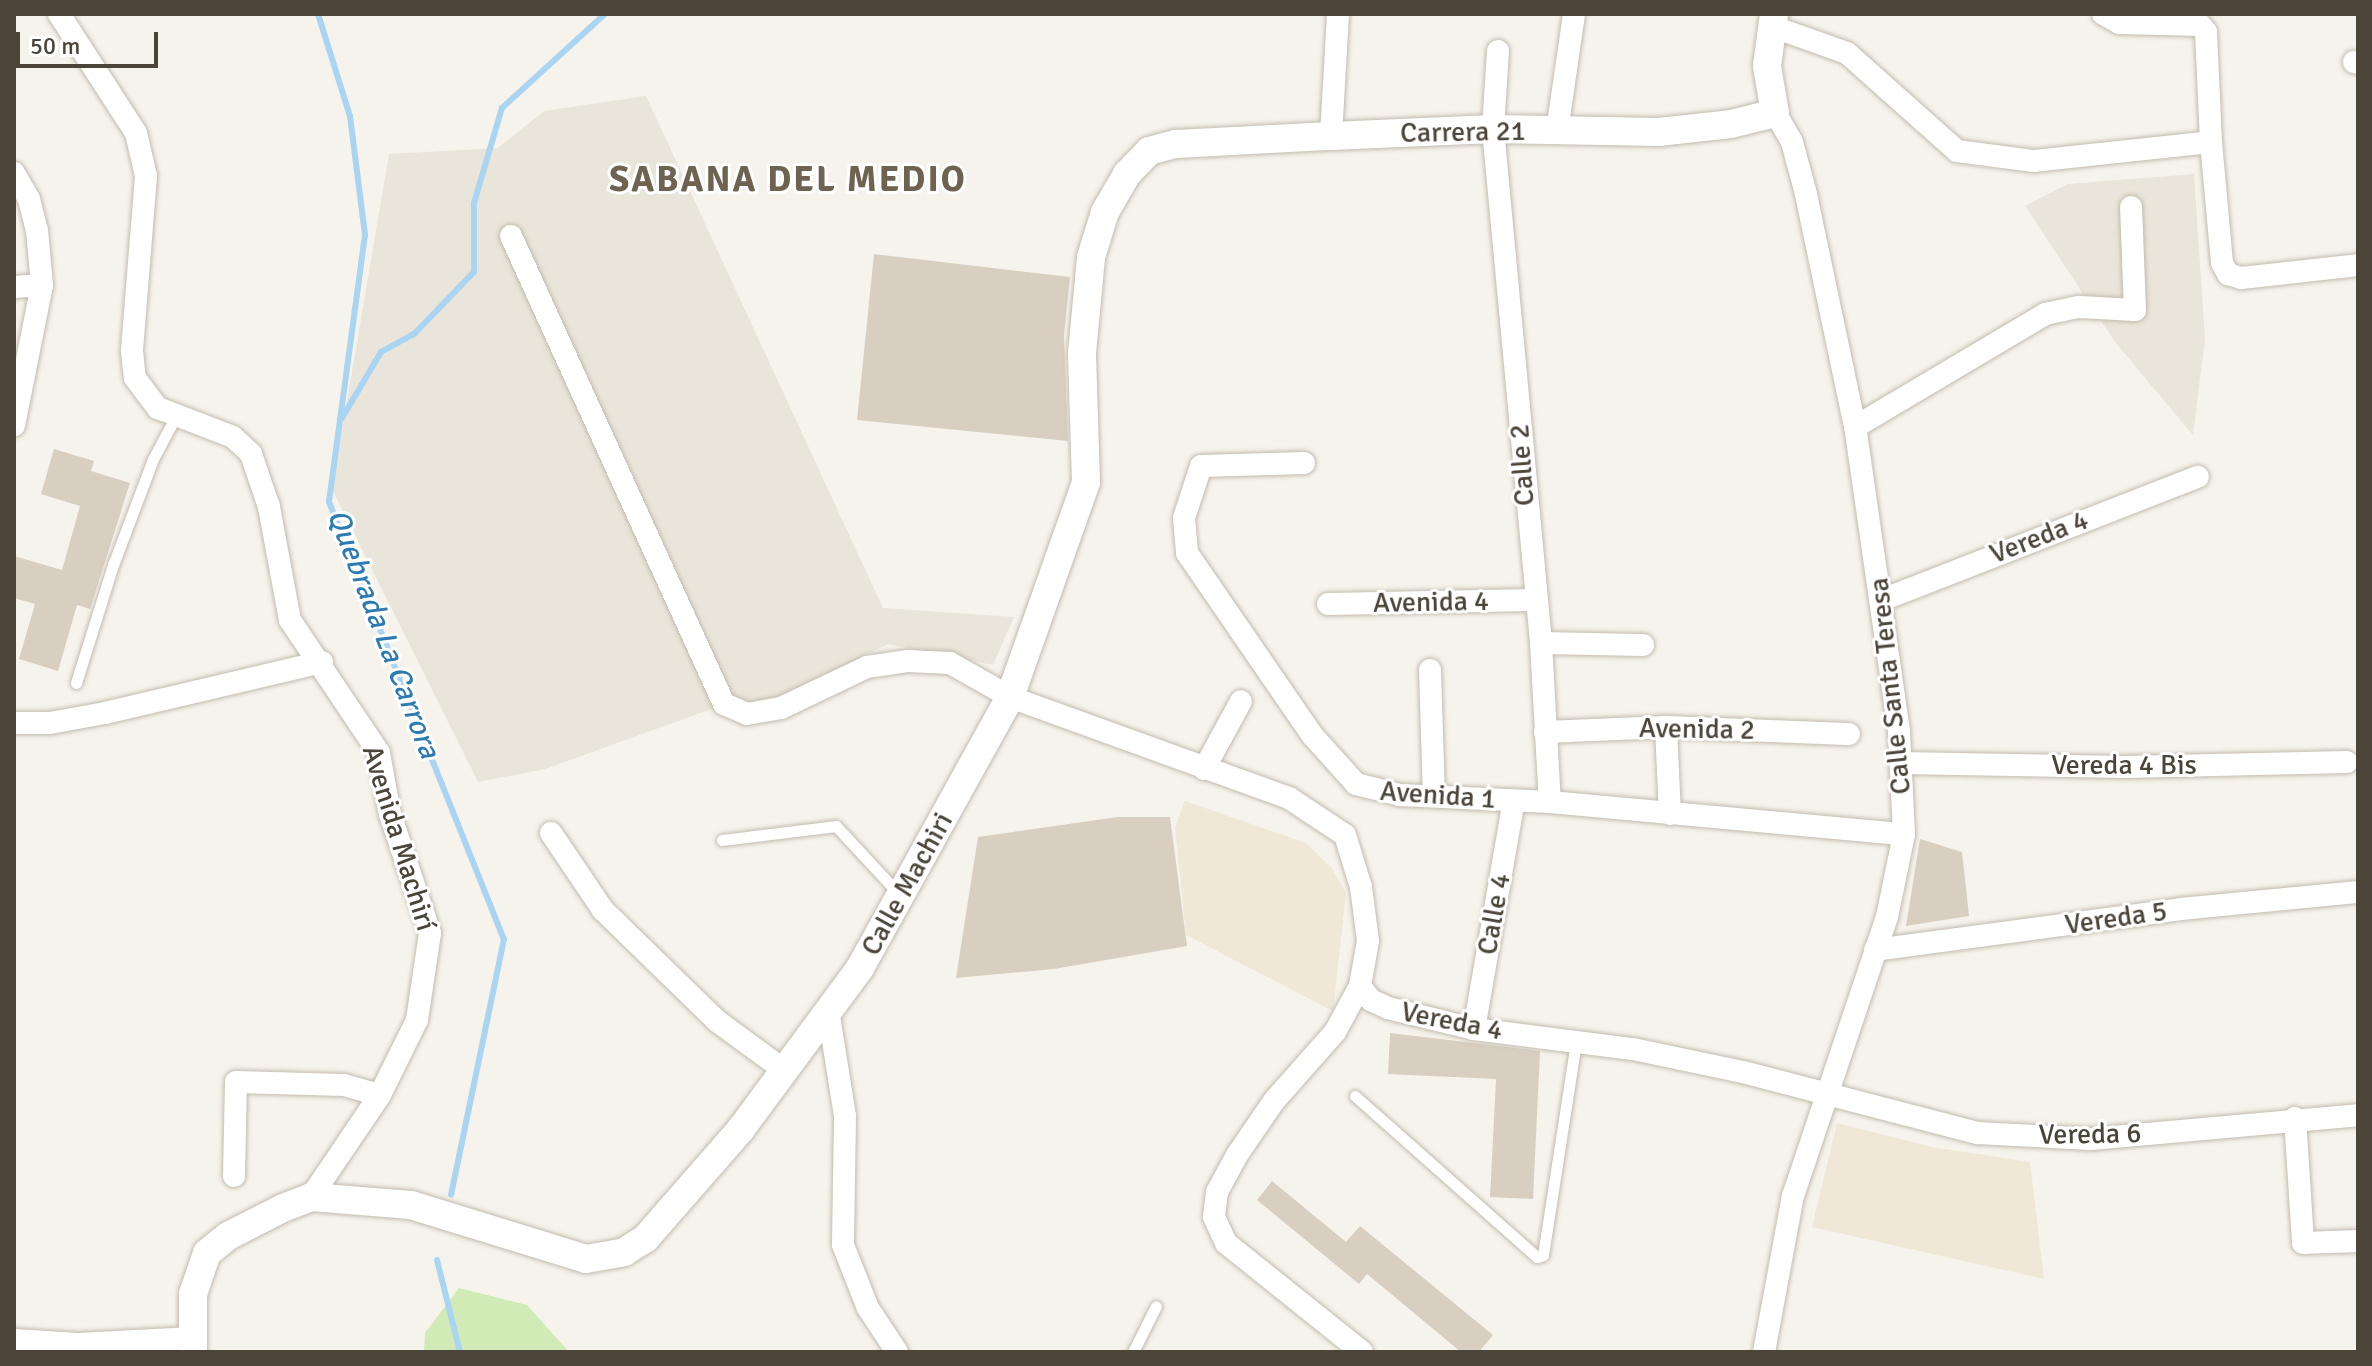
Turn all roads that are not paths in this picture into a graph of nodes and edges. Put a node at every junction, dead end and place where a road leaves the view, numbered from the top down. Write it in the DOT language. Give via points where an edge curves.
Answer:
graph roads {
  1 [pos="59,14"];
  2 [pos="1338,14"];
  3 [pos="1574,14"];
  4 [pos="2103,14"];
  5 [pos="1772,20"];
  6 [pos="1498,51"];
  7 [pos="1775,113"];
  8 [pos="1493,129"];
  9 [pos="1557,131"];
  10 [pos="1331,136"];
  11 [pos="2211,142"];
  12 [pos="1149,151"];
  13 [pos="14,173"];
  14 [pos="2131,207"];
  15 [pos="511,236"];
  16 [pos="2358,265"];
  17 [pos="42,285"];
  18 [pos="14,287"];
  19 [pos="176,416"];
  20 [pos="14,425"];
  21 [pos="1855,427"];
  22 [pos="1304,463"];
  23 [pos="2198,477"];
  24 [pos="1534,600"];
  25 [pos="1882,600"];
  26 [pos="1328,604"];
  27 [pos="1541,643"];
  28 [pos="1643,645"];
  29 [pos="322,662"];
  30 [pos="1430,670"];
  31 [pos="76,683"];
  32 [pos="1010,697"];
  33 [pos="1241,701"];
  34 [pos="14,723"];
  35 [pos="1666,727"];
  36 [pos="1545,732"];
  37 [pos="1849,734"];
  38 [pos="2347,762"];
  39 [pos="1901,763"];
  40 [pos="1204,769"];
  41 [pos="1434,796"];
  42 [pos="1514,800"];
  43 [pos="1550,802"];
  44 [pos="1670,814"];
  45 [pos="551,833"];
  46 [pos="1904,834"];
  47 [pos="722,840"];
  48 [pos="2358,892"];
  49 [pos="901,896"];
  50 [pos="1875,950"];
  51 [pos="1360,986"];
  52 [pos="829,1016"];
  53 [pos="1474,1029"];
  54 [pos="1576,1040"];
  55 [pos="784,1070"];
  56 [pos="1825,1094"];
  57 [pos="380,1095"];
  58 [pos="1355,1096"];
  59 [pos="2358,1115"];
  60 [pos="2295,1118"];
  61 [pos="234,1176"];
  62 [pos="311,1197"];
  63 [pos="2358,1241"];
  64 [pos="1156,1306"];
  65 [pos="14,1340"];
  66 [pos="193,1345"];
  67 [pos="78,1348"];
  68 [pos="897,1352"];
  69 [pos="1133,1352"];
  70 [pos="1362,1352"];
  71 [pos="1764,1352"];
  1 -- 19 [label="street, Avenida Machirí" via="136,133 146,200 132,351 135,378 151,403"];
  2 -- 10 [label="street"];
  3 -- 9 [label="street"];
  4 -- 11 [label="street" via="2119,23 2200,25 2206,32"];
  5 -- 7 [label="street, Calle Santa Teresa" via="1767,66"];
  5 -- 11 [label="street" via="1847,53 1862,72 1911,107 1957,151 2034,161"];
  6 -- 8 [label="street, Calle 2"];
  7 -- 9 [label="street, Carrera 21" via="1659,132"];
  7 -- 21 [label="street, Calle Santa Teresa" via="1792,142 1806,194"];
  8 -- 9 [label="street, Carrera 21"];
  8 -- 10 [label="street, Carrera 21"];
  8 -- 24 [label="street, Calle 2" via="1534,502"];
  10 -- 12 [label="street, Carrera 21" via="1176,144"];
  11 -- 16 [label="street" via="2222,263 2228,274 2241,278"];
  12 -- 32 [label="street, Calle Machiri" via="1127,174 1105,212 1091,257 1082,353 1086,482"];
  13 -- 17 [label="street" via="33,214"];
  14 -- 21 [label="street" via="2135,310 2079,307 2045,314"];
  15 -- 32 [label="street" via="724,704 747,714 781,708 867,667 907,661 950,663"];
  17 -- 18 [label="street"];
  17 -- 20 [label="street"];
  19 -- 29 [label="street, Avenida Machirí" via="233,437 251,454 269,507 290,620"];
  19 -- 31 [label="lane" via="153,459 113,565"];
  21 -- 25 [label="street, Calle Santa Teresa"];
  22 -- 41 [label="street, Avenida 1" via="1201,466 1184,518 1187,553 1336,766 1374,792"];
  23 -- 25 [label="street, Vereda 4"];
  24 -- 26 [label="street, Avenida 4"];
  24 -- 27 [label="street, Calle 2"];
  25 -- 39 [label="street, Calle Santa Teresa"];
  27 -- 28 [label="street"];
  27 -- 36 [label="street, Calle 2"];
  29 -- 34 [label="street" via="105,713"];
  29 -- 57 [label="street, Avenida Machirí" via="379,753 390,814 430,933 417,1020"];
  30 -- 41 [label="street"];
  32 -- 40 [label="street"];
  32 -- 49 [label="street, Calle Machiri"];
  33 -- 40 [label="street"];
  35 -- 36 [label="street, Avenida 2"];
  35 -- 37 [label="street, Avenida 2"];
  35 -- 44 [label="street"];
  36 -- 43 [label="street, Calle 2"];
  38 -- 39 [label="street, Vereda 4 Bis" via="2125,767"];
  39 -- 46 [label="street, Calle Santa Teresa"];
  40 -- 51 [label="street" via="1289,798 1345,835 1359,876 1368,941"];
  41 -- 42 [label="street, Avenida 1"];
  42 -- 43 [label="street, Avenida 1"];
  42 -- 53 [label="street, Calle 4"];
  43 -- 44 [label="street, Avenida 1"];
  44 -- 46 [label="street, Avenida 1"];
  45 -- 55 [label="street" via="603,910 717,1021"];
  46 -- 50 [label="street, Calle Santa Teresa"];
  47 -- 49 [label="lane" via="836,826"];
  48 -- 50 [label="street, Vereda 5" via="2181,909"];
  49 -- 52 [label="street, Calle Machiri"];
  50 -- 56 [label="street, Calle Santa Teresa"];
  51 -- 53 [label="street, Vereda 4" via="1371,1000 1388,1008"];
  51 -- 70 [label="street" via="1335,1032 1274,1101 1237,1155 1217,1192 1214,1217 1226,1243"];
  52 -- 55 [label="street, Calle Machiri"];
  52 -- 68 [label="street" via="845,1116 843,1245 862,1297"];
  53 -- 54 [label="street, Vereda 4"];
  54 -- 56 [label="street, Vereda 4" via="1743,1072"];
  54 -- 58 [label="lane" via="1543,1255 1537,1257"];
  55 -- 62 [label="street, Calle Machiri" via="697,1185 646,1238 624,1252 586,1259 411,1205"];
  56 -- 60 [label="street, Vereda 6" via="1978,1133 2091,1139"];
  56 -- 71 [label="street, Calle Santa Teresa" via="1793,1196"];
  57 -- 61 [label="street" via="344,1085 236,1082"];
  57 -- 62 [label="street, Avenida Machirí"];
  59 -- 60 [label="street, Vereda 6"];
  60 -- 63 [label="street" via="2303,1243"];
  62 -- 66 [label="street" via="253,1222 207,1253 193,1294"];
  64 -- 69 [label="lane"];
  65 -- 67 [label="street"];
  66 -- 67 [label="street"];
}
